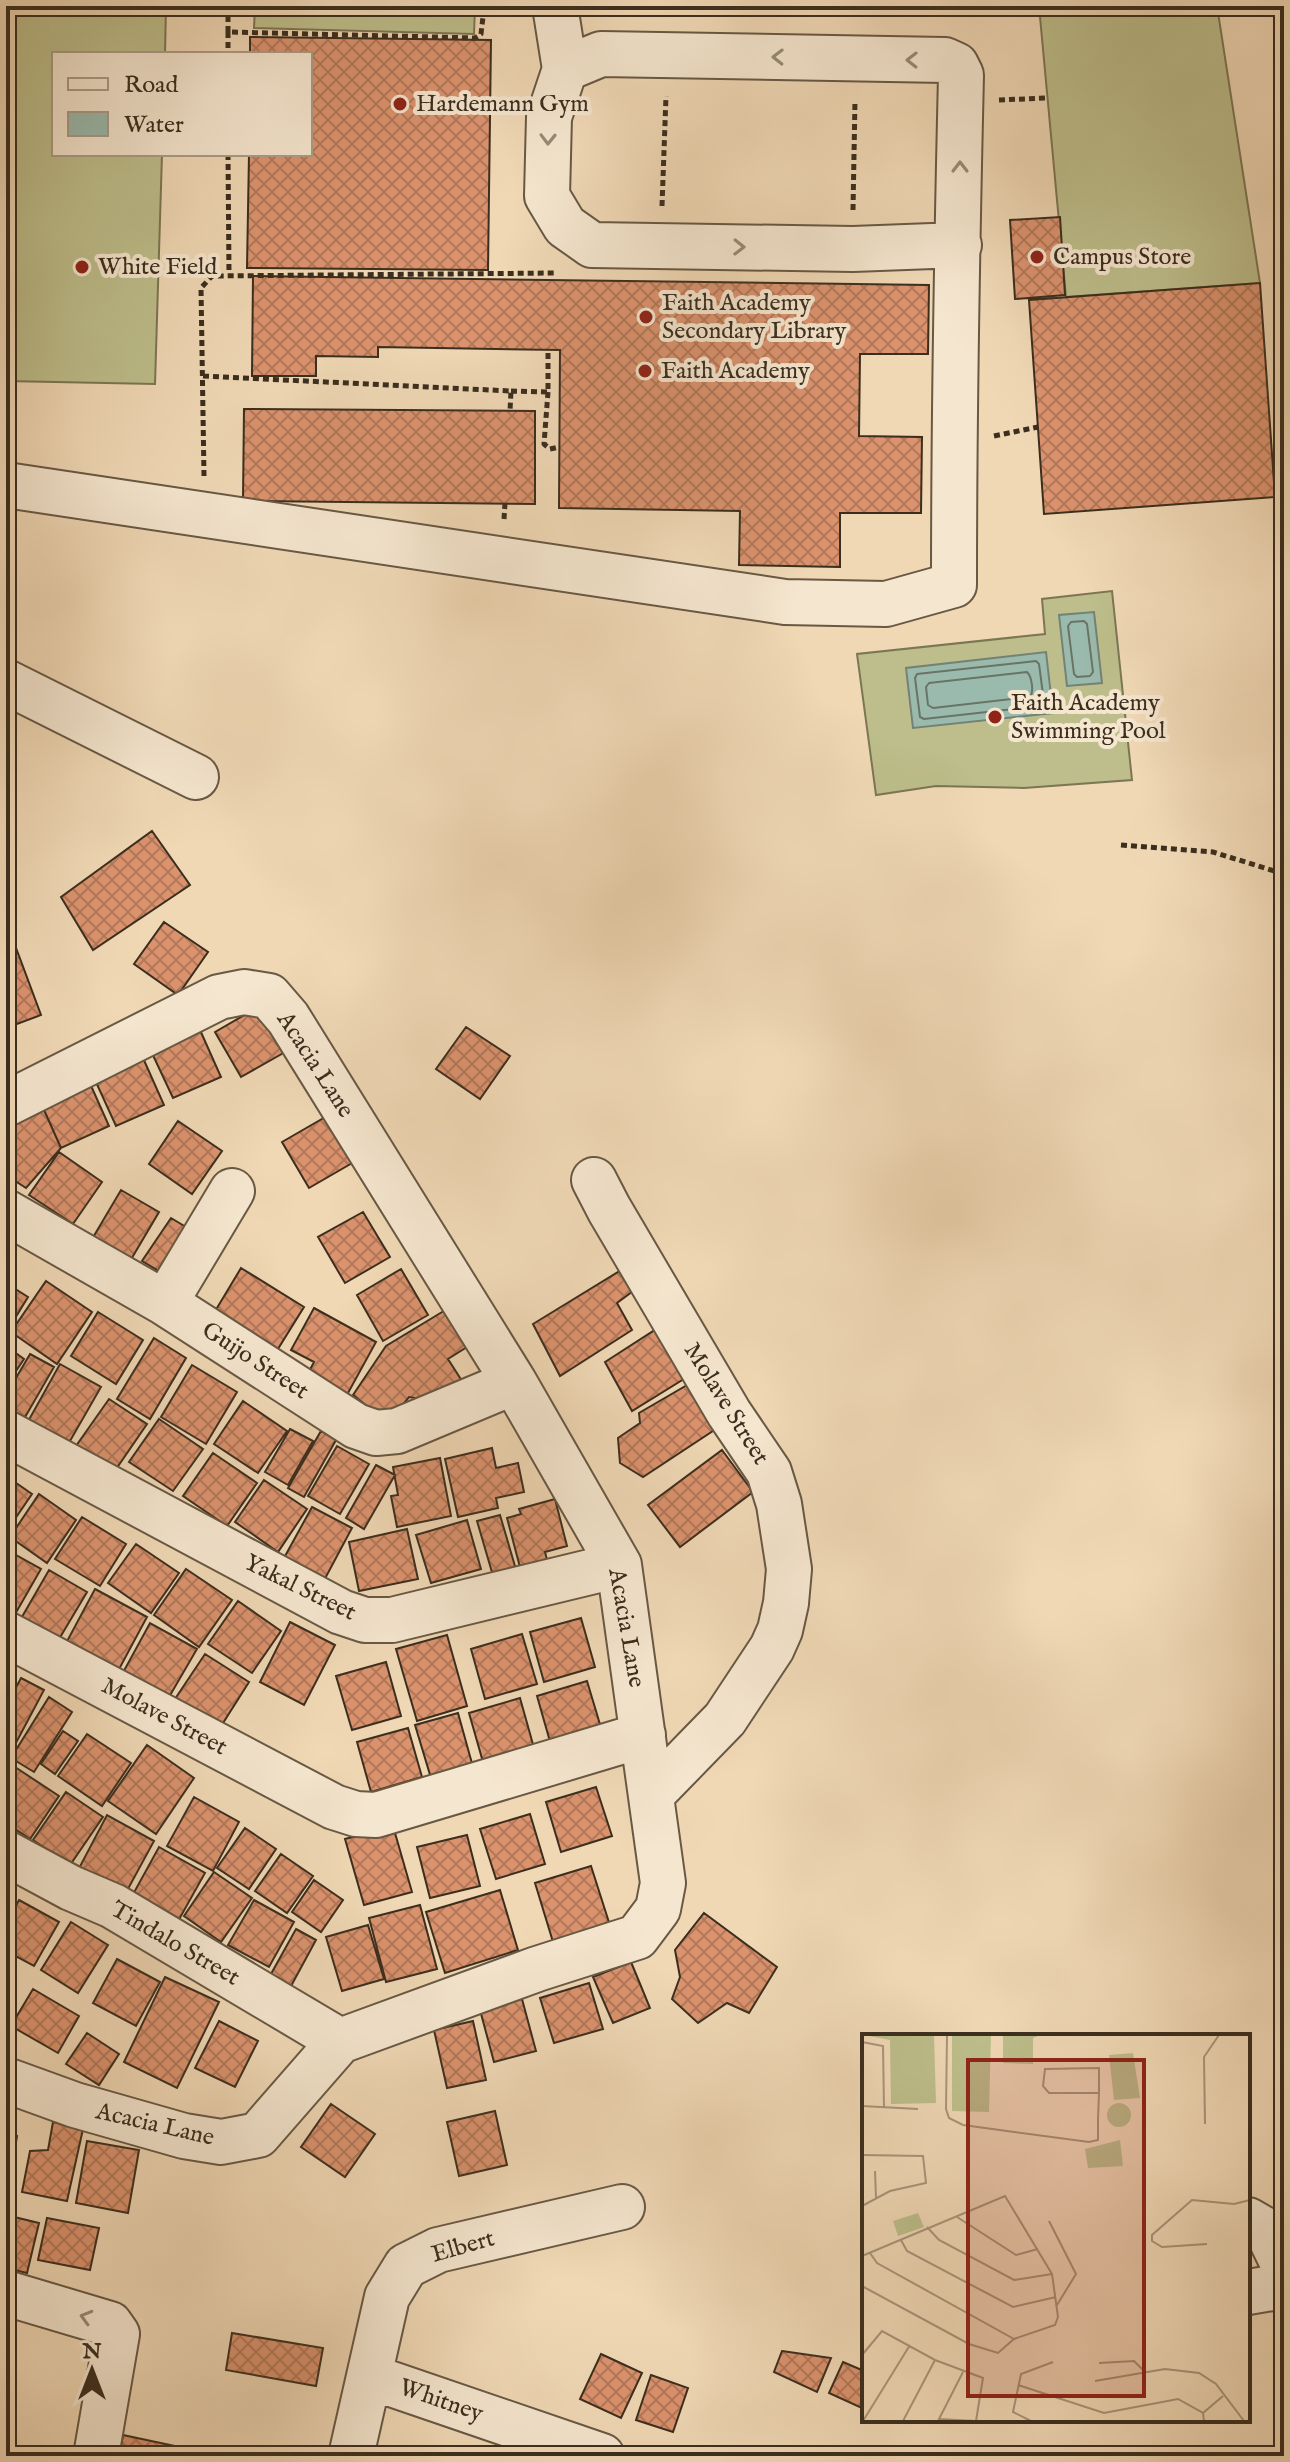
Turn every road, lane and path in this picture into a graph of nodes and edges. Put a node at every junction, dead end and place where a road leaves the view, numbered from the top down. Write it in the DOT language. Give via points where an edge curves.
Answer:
graph roads {
  1 [pos="228,6"];
  2 [pos="555,10"];
  3 [pos="228,32"];
  4 [pos="228,52"];
  5 [pos="667,55"];
  6 [pos="856,59"];
  7 [pos="565,69"];
  8 [pos="228,156"];
  9 [pos="959,245"];
  10 [pos="661,246"];
  11 [pos="853,249"];
  12 [pos="548,350"];
  13 [pos="203,376"];
  14 [pos="511,391"];
  15 [pos="548,392"];
  16 [pos="510,411"];
  17 [pos="559,447"];
  18 [pos="6,485"];
  19 [pos="204,486"];
  20 [pos="505,503"];
  21 [pos="503,524"];
  22 [pos="6,682"];
  23 [pos="196,777"];
  24 [pos="1121,845"];
  25 [pos="1284,874"];
  26 [pos="6,1104"];
  27 [pos="594,1180"];
  28 [pos="232,1191"];
  29 [pos="6,1212"];
  30 [pos="165,1303"];
  31 [pos="514,1382"];
  32 [pos="6,1433"];
  33 [pos="619,1565"];
  34 [pos="6,1634"];
  35 [pos="643,1735"];
  36 [pos="651,1795"];
  37 [pos="6,1853"];
  38 [pos="340,2041"];
  39 [pos="6,2080"];
  40 [pos="622,2207"];
  41 [pos="1250,2221"];
  42 [pos="1284,2266"];
  43 [pos="1284,2286"];
  44 [pos="1250,2292"];
  45 [pos="6,2293"];
  46 [pos="371,2377"];
  47 [pos="96,2456"];
  48 [pos="351,2456"];
  49 [pos="602,2456"];
  1 -- 3 [label="path"];
  2 -- 3 [label="path" via="489,11 475,38"];
  2 -- 7 [label="street"];
  3 -- 4 [label="path"];
  6 -- 5 [label="street, one-way"];
  5 -- 7 [label="street" via="601,54"];
  5 -- 10 [label="path"];
  9 -- 6 [label="street, one-way" via="961,75 956,65 945,60"];
  6 -- 11 [label="path"];
  7 -- 10 [label="street, one-way" via="549,117 547,196 565,226 592,245"];
  8 -- 13 [label="path" via="229,274 212,276 201,288"];
  9 -- 11 [label="street"];
  9 -- 18 [label="street" via="954,585 886,604 771,600"];
  10 -- 11 [label="street, one-way"];
  12 -- 15 [label="path"];
  13 -- 14 [label="path"];
  13 -- 19 [label="path"];
  14 -- 15 [label="path"];
  14 -- 16 [label="path"];
  15 -- 17 [label="path" via="544,444"];
  20 -- 21 [label="path"];
  22 -- 23 [label="street"];
  24 -- 25 [label="path" via="1213,852"];
  26 -- 31 [label="street, Acacia Lane" via="219,997 244,992 269,996 288,1018"];
  27 -- 36 [label="street, Molave Street" via="769,1472 789,1569 786,1603 772,1648 725,1719"];
  28 -- 30 [label="street"];
  29 -- 30 [label="street, Guijo Street"];
  30 -- 31 [label="street, Guijo Street" via="356,1426 376,1433 397,1431"];
  31 -- 33 [label="street, Acacia Lane"];
  32 -- 33 [label="street, Yakal Street" via="365,1620 392,1620"];
  33 -- 35 [label="street, Acacia Lane"];
  34 -- 35 [label="street, Molave Street" via="356,1814 376,1815"];
  35 -- 36 [label="street, Acacia Lane"];
  36 -- 38 [label="street, Acacia Lane" via="663,1883 658,1909 637,1937"];
  37 -- 38 [label="street, Tindalo Street" via="113,1906"];
  38 -- 39 [label="street, Acacia Lane" via="258,2135 221,2142 75,2105"];
  40 -- 46 [label="street, Elbert" via="438,2250 406,2266 387,2297"];
  41 -- 42 [label="street" via="1267,2231"];
  43 -- 44 [label="street"];
  47 -- 45 [label="street, one-way" via="117,2334 110,2324"];
  46 -- 48 [label="street, Elbert"];
  46 -- 49 [label="street, Whitney"];
}
